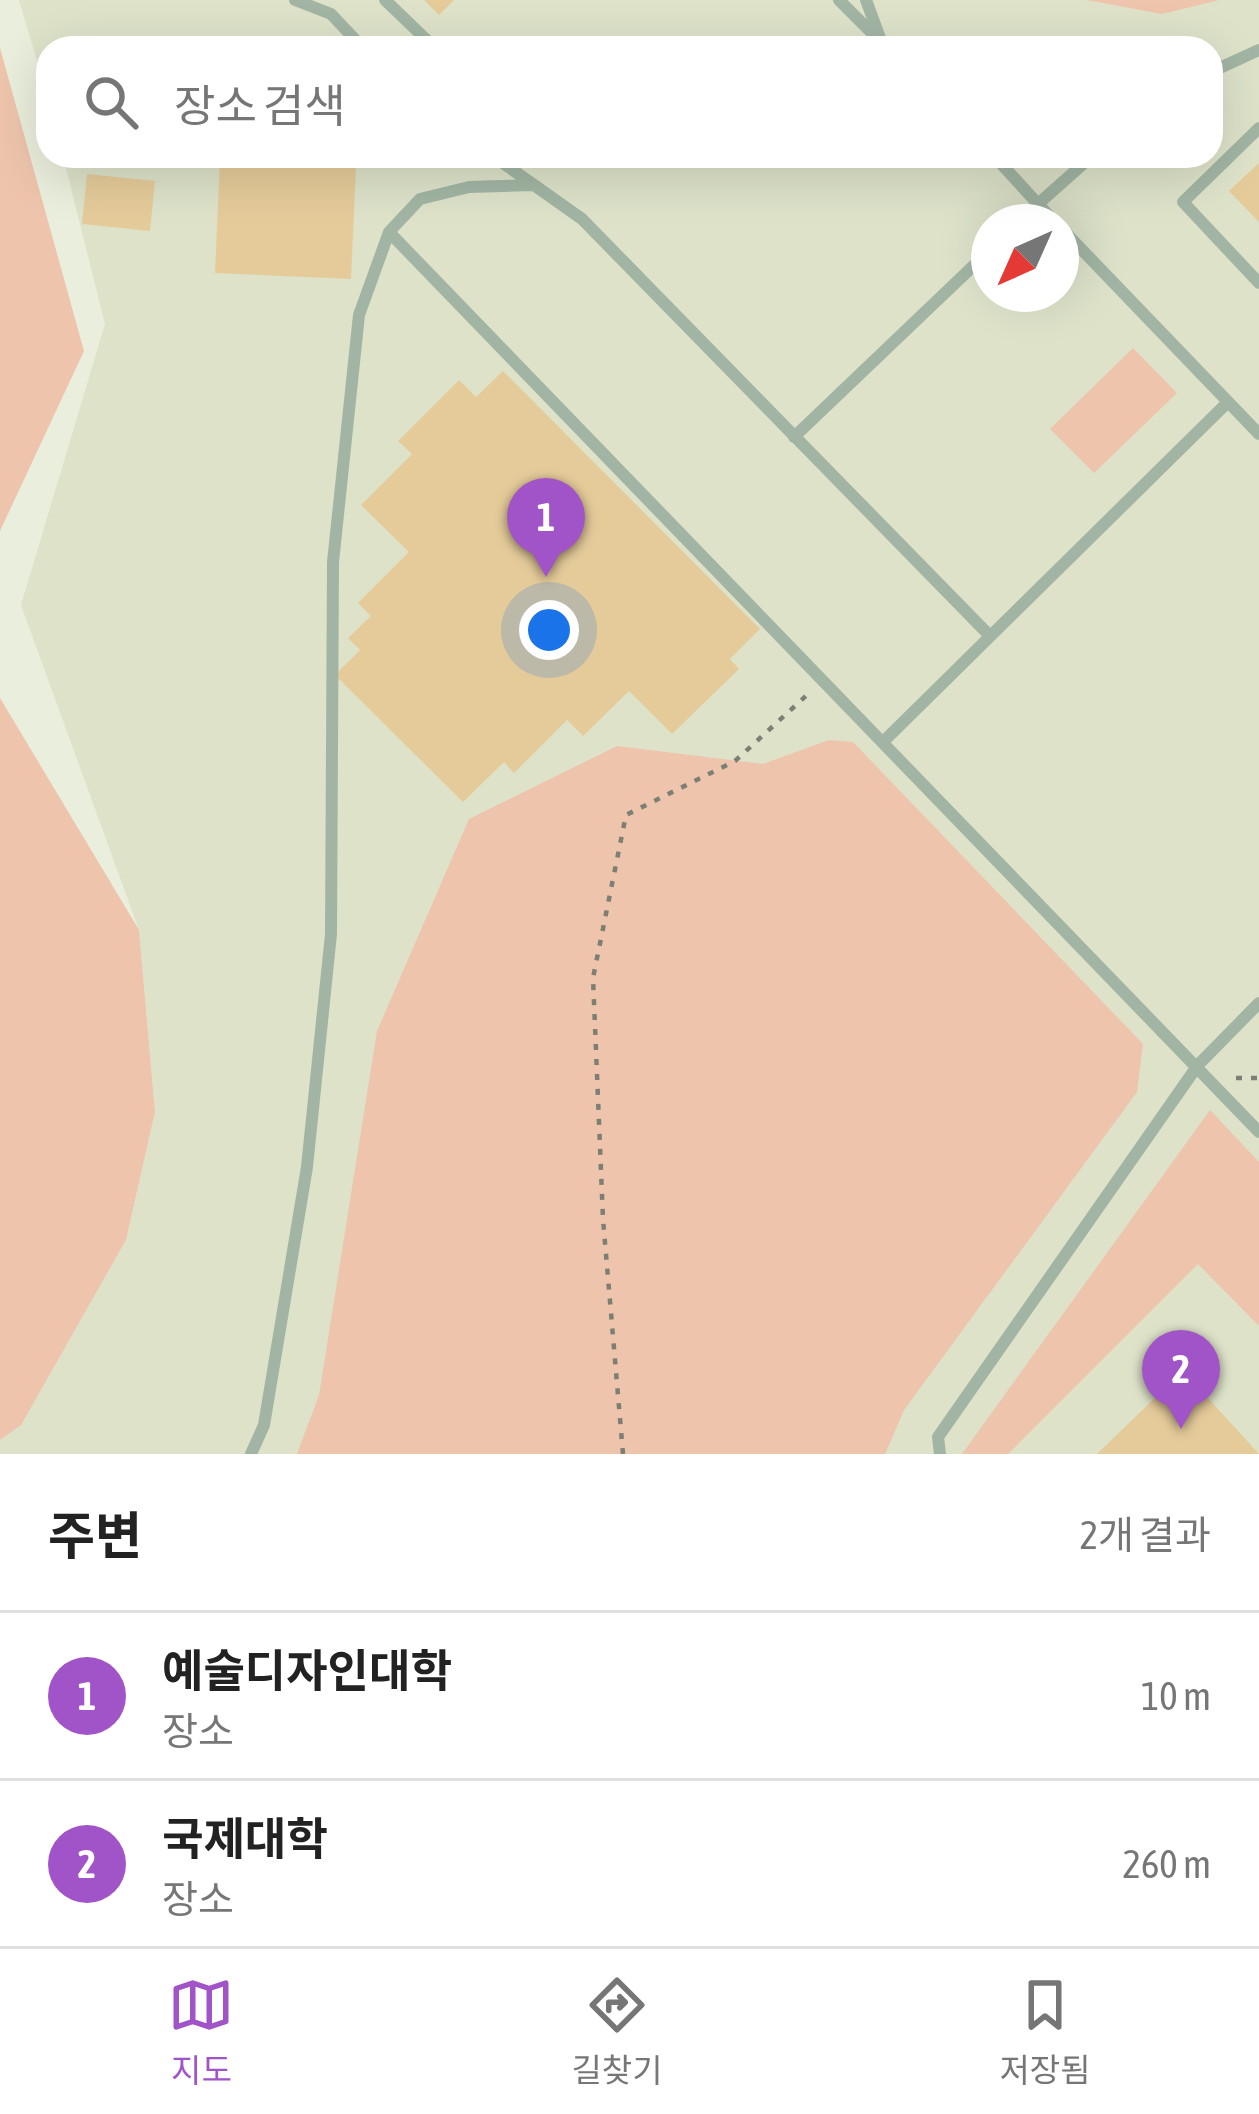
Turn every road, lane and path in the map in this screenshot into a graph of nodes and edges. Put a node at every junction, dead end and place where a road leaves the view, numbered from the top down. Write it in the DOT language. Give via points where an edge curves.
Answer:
graph roads {
  1 [pos="295,0"];
  2 [pos="385,0"];
  3 [pos="838,0"];
  4 [pos="866,0"];
  5 [pos="352,36"];
  6 [pos="422,36"];
  7 [pos="875,36"];
  8 [pos="881,36"];
  9 [pos="1259,50"];
  10 [pos="1223,66"];
  11 [pos="1259,128"];
  12 [pos="1223,164"];
  13 [pos="510,168"];
  14 [pos="1005,168"];
  15 [pos="1078,168"];
  16 [pos="1218,168"];
  17 [pos="534,185"];
  18 [pos="1038,204"];
  19 [pos="388,232"];
  20 [pos="1079,247"];
  21 [pos="971,268"];
  22 [pos="1259,283"];
  23 [pos="1228,402"];
  24 [pos="1259,434"];
  25 [pos="794,437"];
  26 [pos="990,636"];
  27 [pos="822,676"];
  28 [pos="884,741"];
  29 [pos="1259,1003"];
  30 [pos="1198,1065"];
  31 [pos="1230,1078"];
  32 [pos="1259,1078"];
  33 [pos="1259,1132"];
  34 [pos="250,1454"];
  35 [pos="623,1454"];
  36 [pos="940,1454"];
  1 -- 5 [label="lane" via="331,14"];
  2 -- 6 [label="lane"];
  3 -- 7 [label="lane"];
  4 -- 8 [label="lane"];
  9 -- 10 [label="lane"];
  11 -- 12 [label="lane"];
  13 -- 17 [label="lane"];
  14 -- 18 [label="lane"];
  15 -- 18 [label="lane"];
  16 -- 22 [label="lane" via="1184,202"];
  17 -- 19 [label="lane" via="420,199"];
  17 -- 25 [label="lane" via="582,219"];
  19 -- 27 [label="lane"];
  19 -- 34 [label="lane" via="359,314 333,562 331,934 309,1144 264,1425"];
  20 -- 23 [label="lane"];
  21 -- 25 [label="lane"];
  23 -- 24 [label="lane"];
  23 -- 26 [label="lane"];
  25 -- 26 [label="lane"];
  26 -- 28 [label="lane"];
  27 -- 28 [label="lane"];
  27 -- 35 [label="path" via="735,761 626,814 593,978"];
  28 -- 30 [label="lane"];
  29 -- 30 [label="lane"];
  30 -- 33 [label="lane"];
  30 -- 36 [label="lane" via="938,1437"];
  31 -- 32 [label="path"];
}
